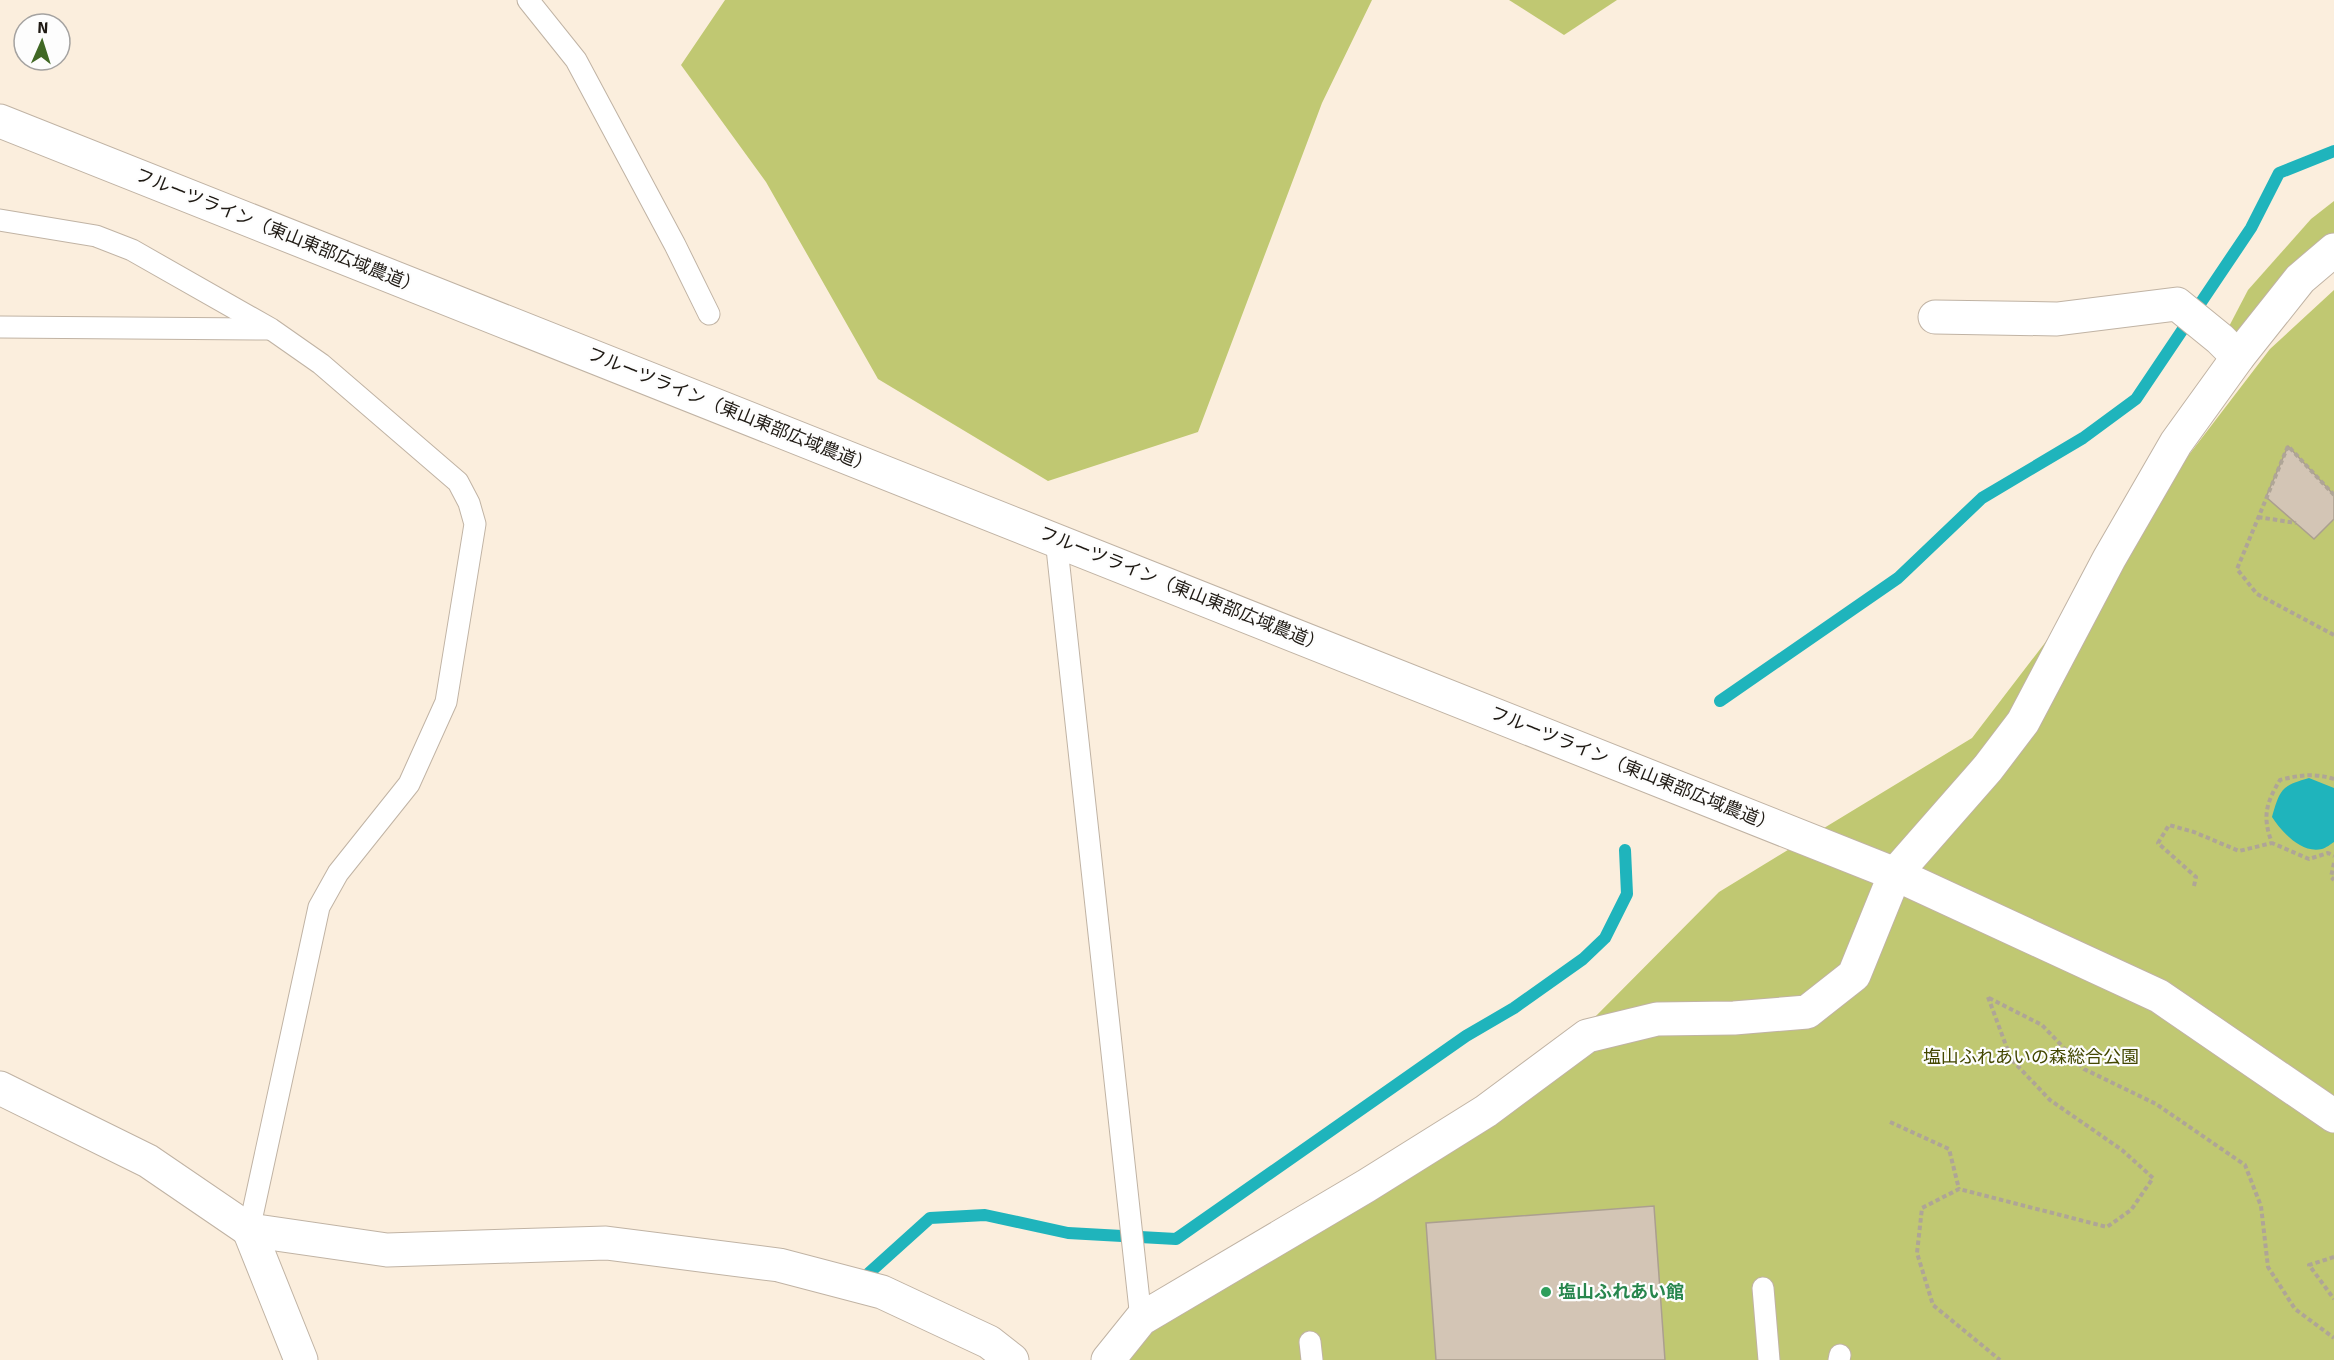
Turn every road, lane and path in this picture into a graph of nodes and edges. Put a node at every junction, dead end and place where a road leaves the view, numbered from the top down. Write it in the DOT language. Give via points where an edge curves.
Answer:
graph roads {
  1 [pos="528,0"];
  2 [pos="0,121"];
  3 [pos="0,220"];
  4 [pos="2334,250"];
  5 [pos="709,314"];
  6 [pos="1935,317"];
  7 [pos="0,327"];
  8 [pos="271,329"];
  9 [pos="2229,348"];
  10 [pos="2334,495"];
  11 [pos="2258,517"];
  12 [pos="2296,523"];
  13 [pos="1056,539"];
  14 [pos="2334,634"];
  15 [pos="2334,779"];
  16 [pos="2272,843"];
  17 [pos="2334,856"];
  18 [pos="2334,862"];
  19 [pos="1895,874"];
  20 [pos="2334,880"];
  21 [pos="2194,886"];
  22 [pos="0,1088"];
  23 [pos="2334,1116"];
  24 [pos="1890,1122"];
  25 [pos="1959,1189"];
  26 [pos="249,1230"];
  27 [pos="2334,1257"];
  28 [pos="1763,1288"];
  29 [pos="2334,1299"];
  30 [pos="1140,1307"];
  31 [pos="2334,1338"];
  32 [pos="301,1360"];
  33 [pos="1012,1360"];
  34 [pos="1108,1360"];
  35 [pos="1769,1360"];
  36 [pos="2000,1360"];
  1 -- 5 [label="lane" via="576,60"];
  2 -- 13 [label="street, フルーツライン（東山東部広域農道）"];
  3 -- 8 [label="lane" via="96,236 123,246"];
  4 -- 9 [label="street"];
  6 -- 9 [label="street" via="2057,319 2177,304"];
  7 -- 8 [label="lane"];
  8 -- 26 [label="lane" via="321,364 458,482 470,503 475,524 446,702 409,784 338,873 319,907"];
  9 -- 19 [label="street" via="2109,559 2023,722"];
  10 -- 11 [label="path" via="2288,446"];
  11 -- 12 [label="path"];
  11 -- 14 [label="path" via="2237,569 2257,594"];
  13 -- 19 [label="street, フルーツライン（東山東部広域農道）"];
  13 -- 30 [label="lane"];
  15 -- 16 [label="path" via="2320,774 2280,780 2270,796 2265,825"];
  16 -- 17 [label="path" via="2308,859 2328,853"];
  16 -- 21 [label="path" via="2239,851 2169,825 2158,843 2196,877"];
  18 -- 20 [label="path"];
  19 -- 23 [label="street, フルーツライン（東山東部広域農道）" via="2159,996"];
  19 -- 30 [label="street" via="1854,975 1807,1012 1657,1019 1587,1035 1486,1111 1366,1186"];
  22 -- 26 [label="street" via="148,1161"];
  24 -- 25 [label="path" via="1949,1149"];
  25 -- 31 [label="path" via="2107,1227 2131,1210 2153,1178 2122,1150 2050,1100 2011,1059 1988,997 2042,1025 2084,1069 2156,1104 2245,1165 2261,1206 2268,1267 2295,1309"];
  25 -- 36 [label="path" via="1922,1208 1917,1253 1933,1305"];
  26 -- 32 [label="street"];
  26 -- 33 [label="street" via="387,1250 606,1243 779,1265 882,1292 989,1342"];
  27 -- 29 [label="path" via="2308,1265"];
  28 -- 35 [label="lane"];
  30 -- 34 [label="street"];
}
